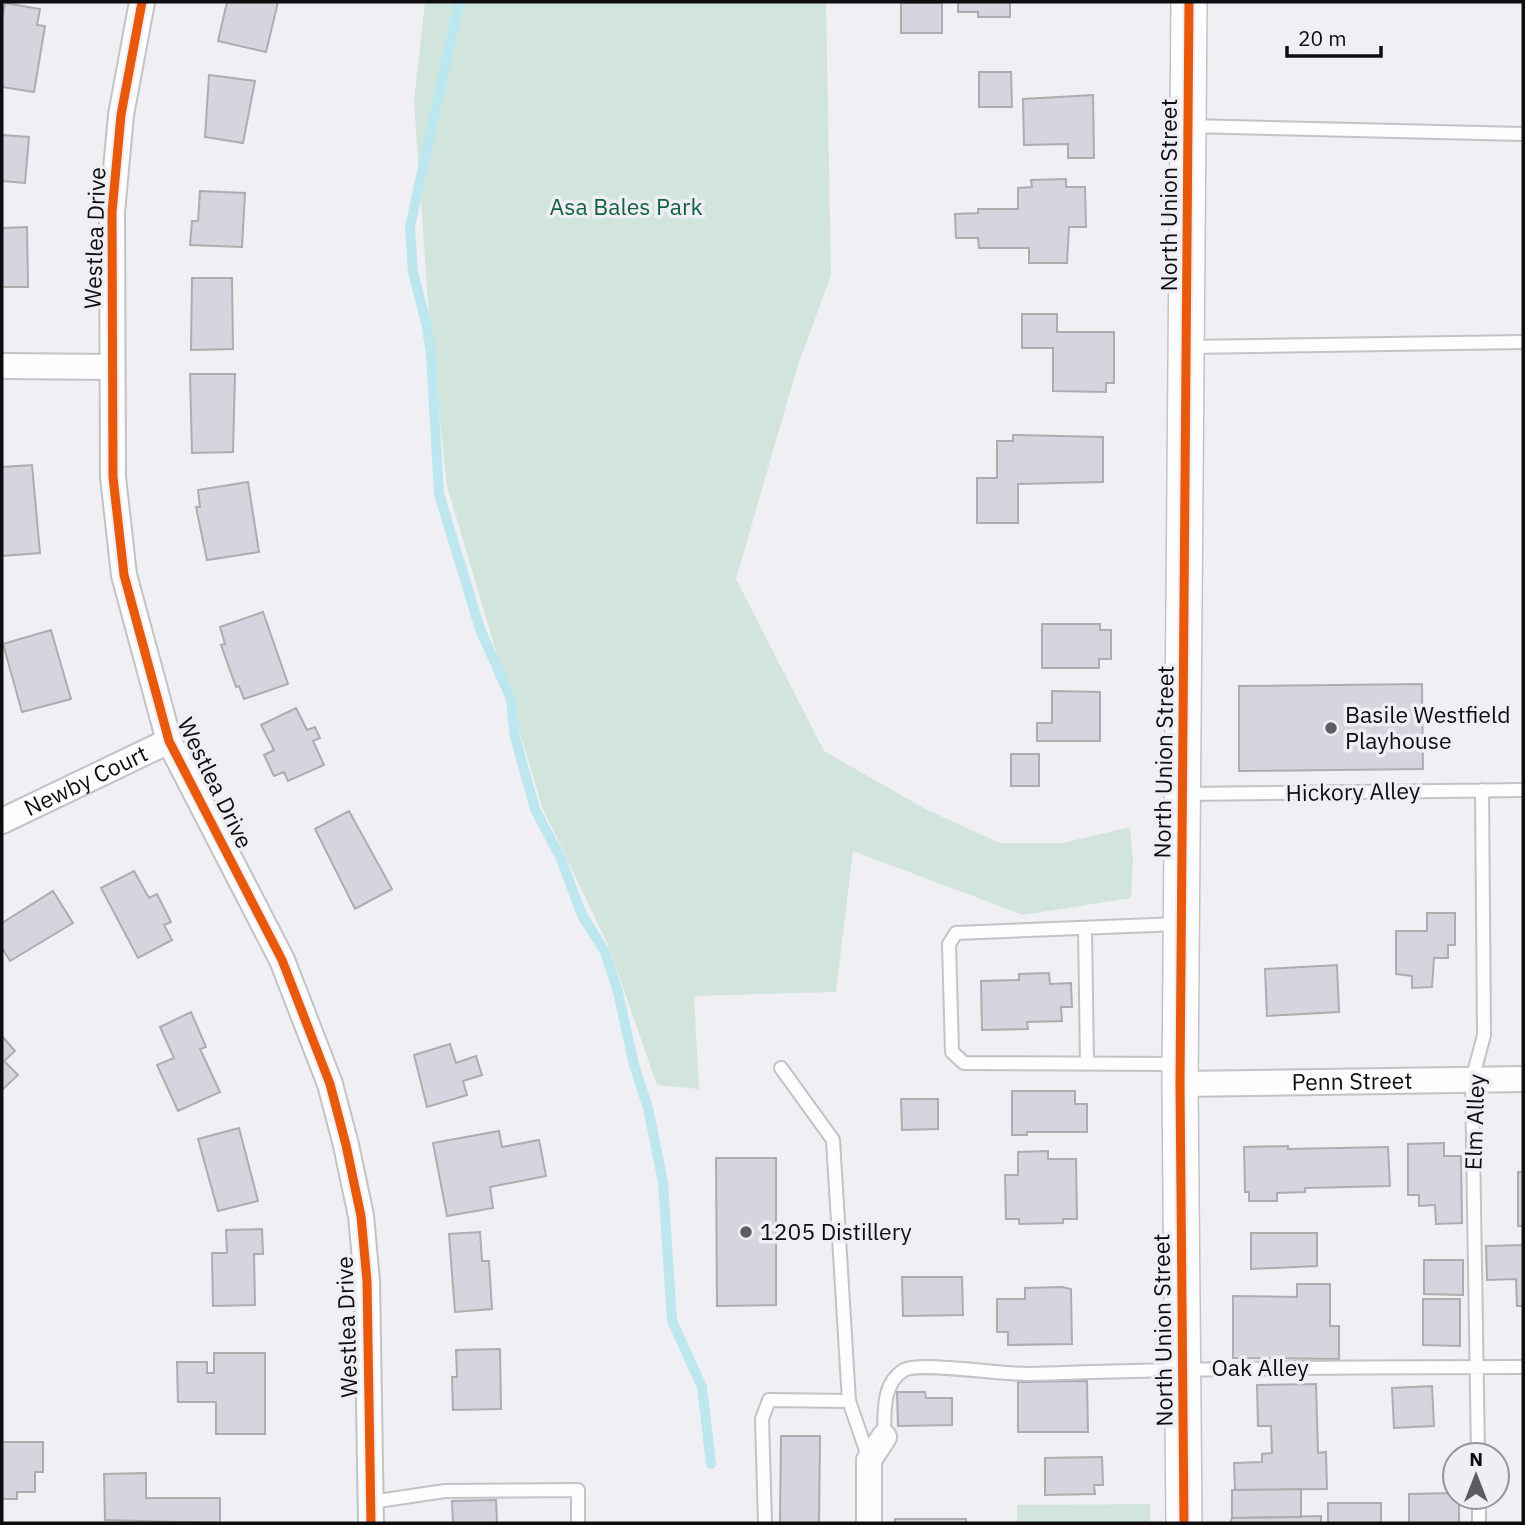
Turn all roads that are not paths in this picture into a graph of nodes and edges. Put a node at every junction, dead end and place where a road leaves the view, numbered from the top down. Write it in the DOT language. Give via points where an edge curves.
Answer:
graph roads {
  1 [pos="142,2"];
  2 [pos="1189,2"];
  3 [pos="1189,126"];
  4 [pos="1523,134"];
  5 [pos="1523,342"];
  6 [pos="1187,347"];
  7 [pos="2,366"];
  8 [pos="111,367"];
  9 [pos="169,741"];
  10 [pos="1482,790"];
  11 [pos="1523,790"];
  12 [pos="1182,794"];
  13 [pos="2,821"];
  14 [pos="1181,924"];
  15 [pos="1085,928"];
  16 [pos="1087,1063"];
  17 [pos="781,1069"];
  18 [pos="1180,1074"];
  19 [pos="1523,1079"];
  20 [pos="1472,1080"];
  21 [pos="1475,1367"];
  22 [pos="1523,1367"];
  23 [pos="1182,1369"];
  24 [pos="849,1401"];
  25 [pos="884,1437"];
  26 [pos="1478,1441"];
  27 [pos="869,1460"];
  28 [pos="371,1513"];
  29 [pos="578,1523"];
  30 [pos="765,1523"];
  31 [pos="869,1523"];
  32 [pos="1184,1523"];
  1 -- 8 [label="street, Westlea Drive" via="121,115 111,212"];
  2 -- 3 [label="street, North Union Street"];
  3 -- 4 [label="lane"];
  3 -- 6 [label="street, North Union Street"];
  5 -- 6 [label="lane"];
  6 -- 12 [label="street, North Union Street"];
  7 -- 8 [label="street"];
  8 -- 9 [label="street, Westlea Drive" via="113,477 124,575"];
  9 -- 13 [label="street, Newby Court"];
  9 -- 28 [label="street, Westlea Drive" via="282,960 330,1084 346,1145 361,1216 367,1282"];
  10 -- 11 [label="lane, Hickory Alley"];
  10 -- 12 [label="lane, Hickory Alley"];
  10 -- 20 [label="lane, Elm Alley" via="1484,1035"];
  12 -- 14 [label="street, North Union Street"];
  14 -- 15 [label="lane"];
  14 -- 18 [label="street, North Union Street"];
  15 -- 16 [label="lane"];
  15 -- 16 [label="lane" via="956,933 949,944 952,1052 964,1063"];
  16 -- 18 [label="lane"];
  17 -- 24 [label="lane" via="833,1140"];
  18 -- 20 [label="street, Penn Street"];
  18 -- 23 [label="street, North Union Street"];
  19 -- 20 [label="street, Penn Street"];
  20 -- 21 [label="lane, Elm Alley"];
  21 -- 22 [label="lane, Oak Alley"];
  21 -- 23 [label="lane, Oak Alley"];
  21 -- 26 [label="lane, Elm Alley"];
  23 -- 25 [label="lane, Oak Alley" via="1003,1375 927,1365 906,1369 893,1380 886,1395"];
  23 -- 32 [label="street, North Union Street"];
  24 -- 27 [label="lane"];
  24 -- 30 [label="lane" via="769,1400 762,1419"];
  25 -- 27 [label="street"];
  27 -- 31 [label="street"];
  28 -- 29 [label="lane" via="399,1500 445,1491 578,1490"];
}
